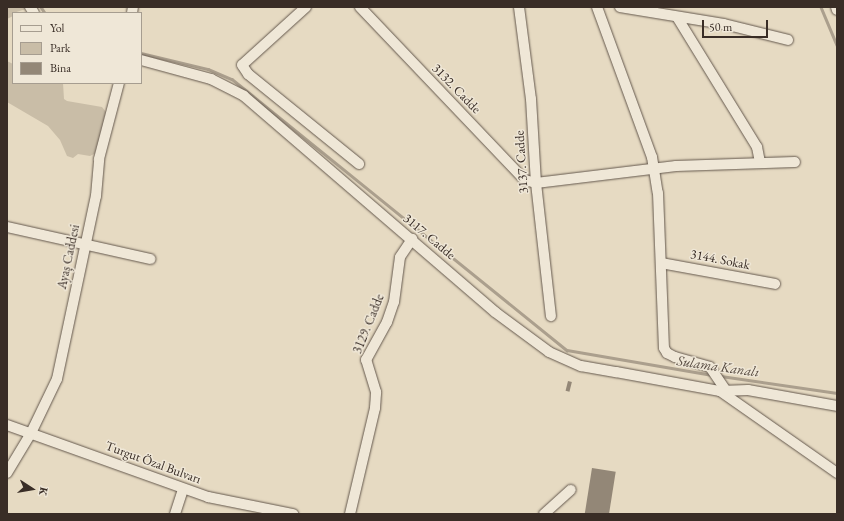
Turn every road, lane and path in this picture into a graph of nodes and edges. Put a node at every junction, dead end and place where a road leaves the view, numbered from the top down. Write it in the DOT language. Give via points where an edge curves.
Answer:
graph roads {
  1 [pos="306,7"];
  2 [pos="360,7"];
  3 [pos="519,7"];
  4 [pos="597,7"];
  5 [pos="620,7"];
  6 [pos="836,7"];
  7 [pos="837,10"];
  8 [pos="677,17"];
  9 [pos="788,40"];
  10 [pos="142,60"];
  11 [pos="119,84"];
  12 [pos="760,162"];
  13 [pos="795,162"];
  14 [pos="359,164"];
  15 [pos="653,170"];
  16 [pos="536,183"];
  17 [pos="7,227"];
  18 [pos="412,239"];
  19 [pos="85,244"];
  20 [pos="150,259"];
  21 [pos="661,263"];
  22 [pos="774,284"];
  23 [pos="551,316"];
  24 [pos="723,391"];
  25 [pos="837,406"];
  26 [pos="7,425"];
  27 [pos="31,433"];
  28 [pos="7,473"];
  29 [pos="837,473"];
  30 [pos="183,489"];
  31 [pos="571,490"];
  32 [pos="175,514"];
  33 [pos="293,514"];
  34 [pos="350,514"];
  35 [pos="544,514"];
  1 -- 14 [label="street" via="242,65 248,74"];
  2 -- 16 [label="street, 3132. Cadde" via="524,180"];
  3 -- 16 [label="street, 3137. Cadde" via="531,99"];
  4 -- 15 [label="street" via="652,157"];
  5 -- 8 [label="street"];
  6 -- 7 [label="street"];
  8 -- 9 [label="street" via="724,24"];
  8 -- 12 [label="street" via="757,147"];
  10 -- 18 [label="street, 3117. Cadde" via="211,79 244,96"];
  11 -- 19 [label="street, Ayaş Caddesi" via="99,160 96,196"];
  12 -- 13 [label="street"];
  12 -- 15 [label="street" via="676,166"];
  15 -- 16 [label="street"];
  15 -- 21 [label="street" via="658,193"];
  16 -- 23 [label="street, 3137. Cadde"];
  17 -- 19 [label="street"];
  18 -- 24 [label="street, 3117. Cadde" via="495,312 549,352 581,366"];
  18 -- 34 [label="street, 3129. Cadde" via="400,258 394,302 387,322 366,360 376,392 375,408"];
  19 -- 20 [label="street"];
  19 -- 27 [label="street, Ayaş Caddesi" via="56,379"];
  21 -- 22 [label="street, 3144. Sokak"];
  21 -- 24 [label="street" via="664,348 667,353 710,367"];
  24 -- 25 [label="street" via="748,390"];
  24 -- 29 [label="street"];
  26 -- 27 [label="street, Turgut Özal Bulvarı"];
  27 -- 28 [label="street, Ayaş Caddesi"];
  27 -- 30 [label="street, Turgut Özal Bulvarı"];
  30 -- 32 [label="street"];
  30 -- 33 [label="street, Turgut Özal Bulvarı" via="240,506"];
  31 -- 35 [label="street"];
}
